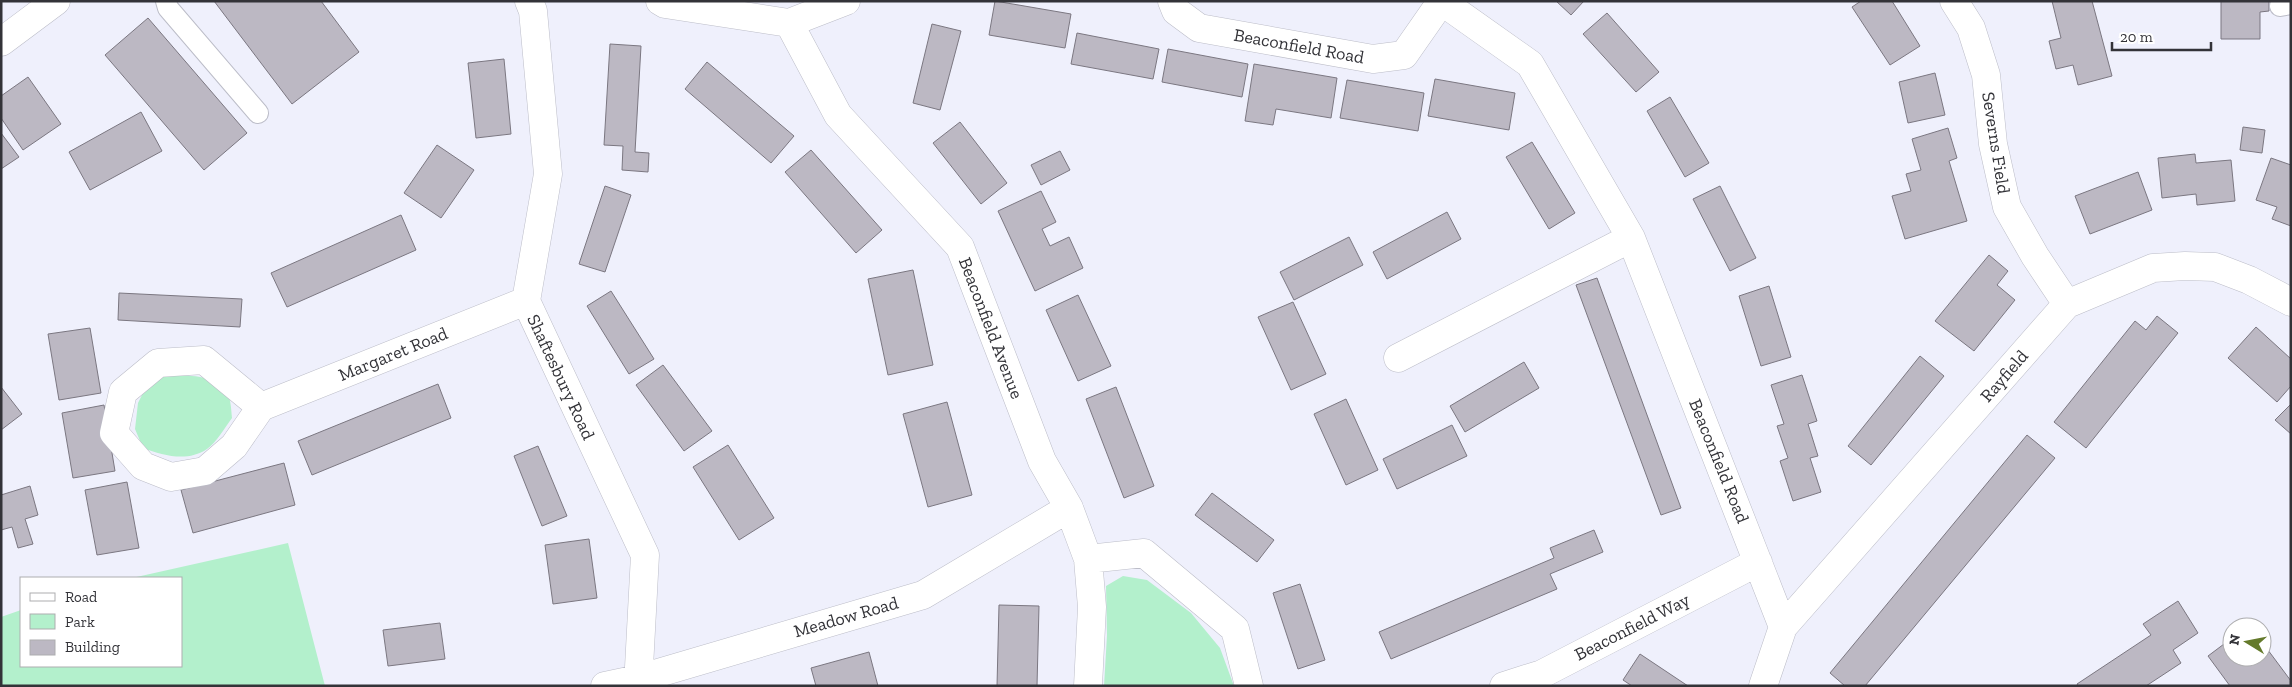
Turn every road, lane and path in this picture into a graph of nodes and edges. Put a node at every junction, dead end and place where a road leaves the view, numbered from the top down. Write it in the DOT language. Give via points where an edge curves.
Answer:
graph roads {
  1 [pos="56,1"];
  2 [pos="166,1"];
  3 [pos="529,1"];
  4 [pos="660,1"];
  5 [pos="846,1"];
  6 [pos="1172,1"];
  7 [pos="1954,1"];
  8 [pos="1441,2"];
  9 [pos="789,23"];
  10 [pos="1,42"];
  11 [pos="258,113"];
  12 [pos="1630,238"];
  13 [pos="526,301"];
  14 [pos="2291,302"];
  15 [pos="2067,304"];
  16 [pos="1398,358"];
  17 [pos="261,407"];
  18 [pos="1069,508"];
  19 [pos="1088,559"];
  20 [pos="1758,562"];
  21 [pos="1783,627"];
  22 [pos="638,682"];
  23 [pos="605,686"];
  24 [pos="1088,686"];
  25 [pos="1249,686"];
  26 [pos="1504,686"];
  27 [pos="1763,686"];
  1 -- 10 [label="street"];
  2 -- 11 [label="lane" via="168,8"];
  3 -- 13 [label="street, Shaftesbury Road" via="533,11 548,174"];
  4 -- 9 [label="street"];
  5 -- 9 [label="street"];
  6 -- 8 [label="street, Beaconfield Road" via="1176,11 1199,28 1373,58 1404,55"];
  7 -- 15 [label="street, Severns Field" via="1971,28 1986,75 1993,144 2007,207 2034,256"];
  8 -- 12 [label="street, Beaconfield Road" via="1530,64"];
  9 -- 18 [label="street, Beaconfield Avenue" via="838,115 960,247 1042,461"];
  12 -- 16 [label="street"];
  12 -- 20 [label="street, Beaconfield Road"];
  13 -- 17 [label="street, Margaret Road"];
  13 -- 22 [label="street, Shaftesbury Road" via="645,554"];
  14 -- 15 [label="street, Rayfield" via="2215,267 2185,266 2153,268"];
  15 -- 21 [label="street, Rayfield"];
  17 -- 17 [label="street" via="204,360 158,363 122,392 114,432 144,466 171,477 205,471 234,446"];
  18 -- 19 [label="street, Beaconfield Avenue"];
  18 -- 22 [label="street, Meadow Road" via="923,595"];
  19 -- 24 [label="street, Beaconfield Avenue" via="1092,607"];
  19 -- 25 [label="street" via="1144,553 1235,629"];
  20 -- 21 [label="street, Beaconfield Road"];
  20 -- 26 [label="street, Beaconfield Way" via="1542,674"];
  21 -- 27 [label="street"];
  22 -- 23 [label="street, Meadow Road"];
}
